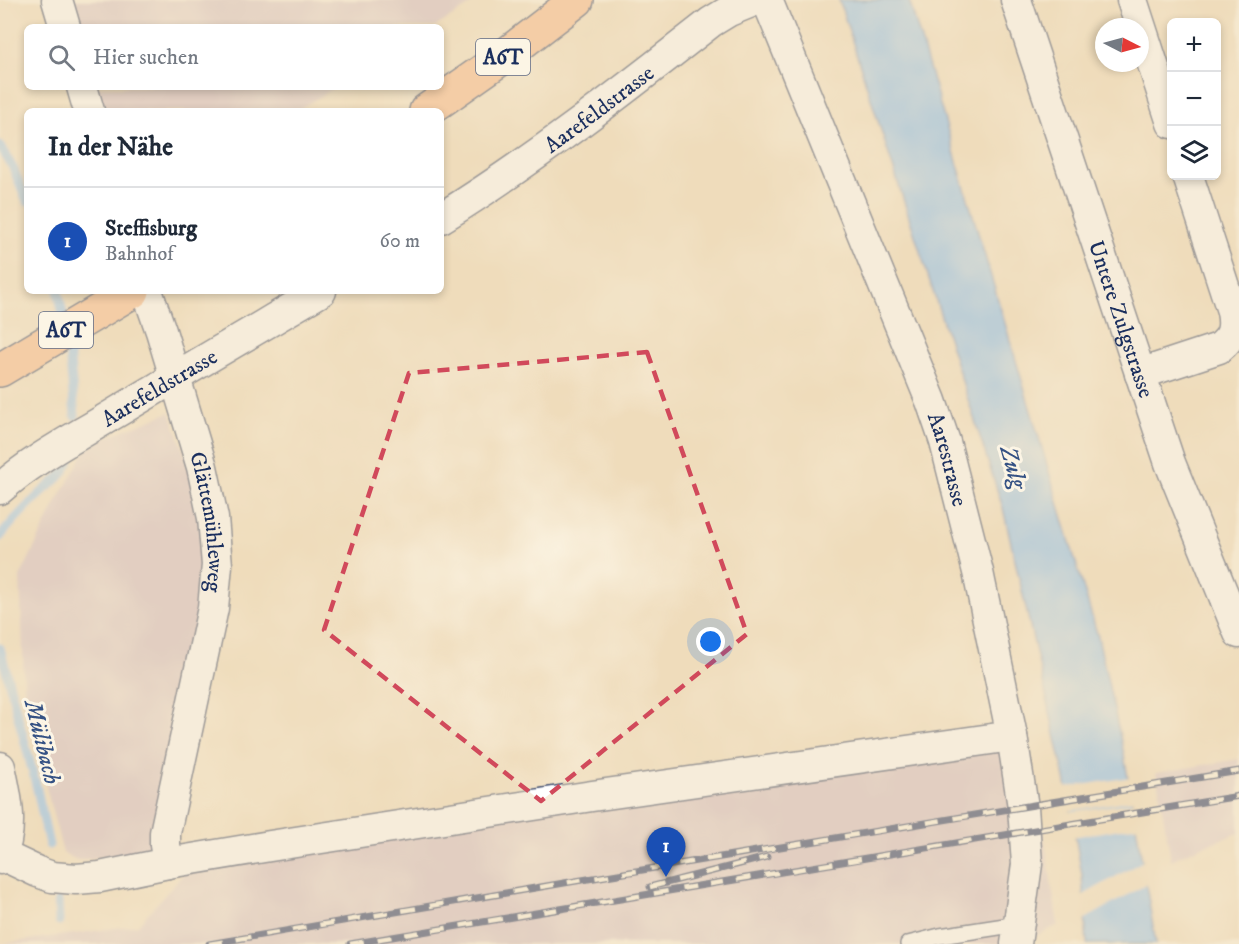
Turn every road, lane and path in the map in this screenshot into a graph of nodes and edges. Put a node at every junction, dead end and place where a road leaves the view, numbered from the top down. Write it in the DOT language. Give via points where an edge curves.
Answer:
graph roads {
  1 [pos="57,0"];
  2 [pos="577,0"];
  3 [pos="756,0"];
  4 [pos="767,0"];
  5 [pos="1016,0"];
  6 [pos="1132,0"];
  7 [pos="64,24"];
  8 [pos="83,90"];
  9 [pos="88,108"];
  10 [pos="430,108"];
  11 [pos="1167,108"];
  12 [pos="1189,180"];
  13 [pos="444,216"];
  14 [pos="128,294"];
  15 [pos="148,294"];
  16 [pos="316,294"];
  17 [pos="0,370"];
  18 [pos="1140,374"];
  19 [pos="174,377"];
  20 [pos="0,489"];
  21 [pos="1239,633"];
  22 [pos="1012,736"];
  23 [pos="0,767"];
  24 [pos="1,857"];
  25 [pos="168,863"];
  26 [pos="1017,934"];
  27 [pos="908,944"];
  1 -- 7 [label="street"];
  2 -- 10 [label="highway, A6T"];
  3 -- 13 [label="street, Aarefeldstrasse" via="711,22 523,165"];
  4 -- 22 [label="street, Aarestrasse" via="900,322 945,442 978,572"];
  5 -- 18 [label="street, Untere Zulgstrasse"];
  6 -- 11 [label="street"];
  8 -- 9 [label="street"];
  12 -- 18 [label="street" via="1232,311 1232,333 1219,348"];
  14 -- 17 [label="highway, A6T"];
  15 -- 19 [label="street, Glättemühleweg"];
  16 -- 19 [label="street, Aarefeldstrasse"];
  18 -- 21 [label="street, Untere Zulgstrasse" via="1170,463"];
  19 -- 20 [label="street, Aarefeldstrasse" via="57,448"];
  19 -- 25 [label="street, Glättemühleweg" via="202,467 213,518 217,565 213,608 165,833"];
  22 -- 25 [label="street" via="592,796"];
  22 -- 26 [label="street, Aarestrasse" via="1027,864"];
  23 -- 24 [label="street" via="9,819"];
  24 -- 25 [label="street" via="52,877 76,879"];
  26 -- 27 [label="lane" via="940,936"];
}
